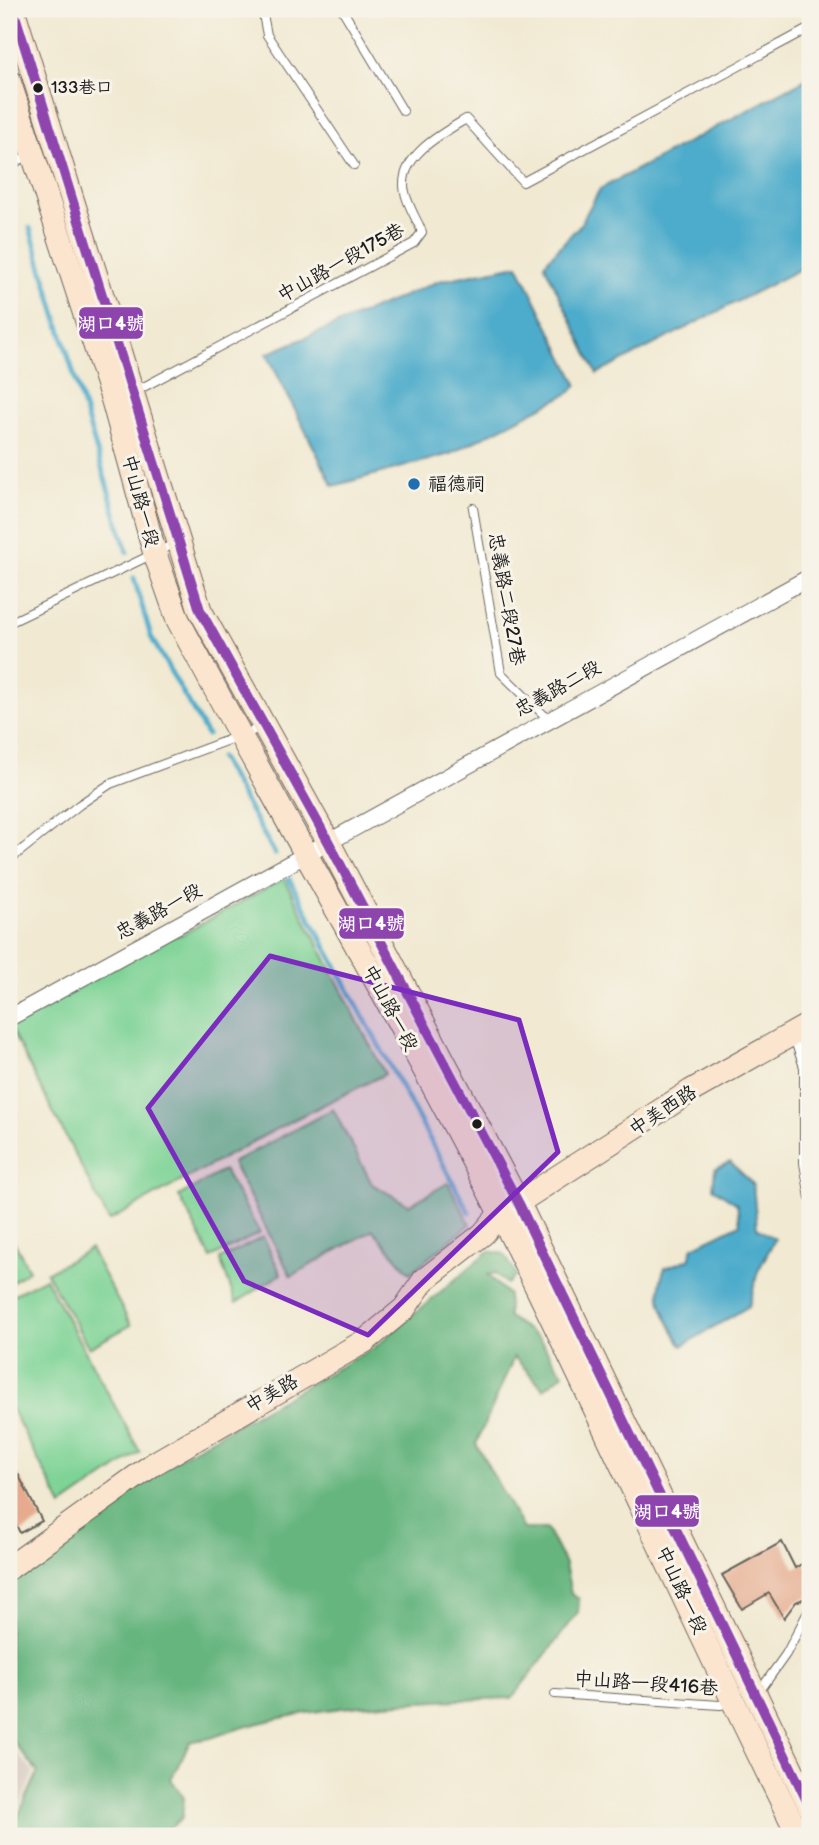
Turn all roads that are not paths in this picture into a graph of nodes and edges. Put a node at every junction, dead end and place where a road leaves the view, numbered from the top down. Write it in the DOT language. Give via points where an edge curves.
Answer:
graph roads {
  1 [pos="13,9"];
  2 [pos="262,9"];
  3 [pos="342,9"];
  4 [pos="810,28"];
  5 [pos="9,81"];
  6 [pos="403,111"];
  7 [pos="31,154"];
  8 [pos="354,165"];
  9 [pos="9,166"];
  10 [pos="123,397"];
  11 [pos="473,508"];
  12 [pos="178,541"];
  13 [pos="155,554"];
  14 [pos="810,577"];
  15 [pos="9,623"];
  16 [pos="548,719"];
  17 [pos="263,727"];
  18 [pos="240,738"];
  19 [pos="328,841"];
  20 [pos="306,853"];
  21 [pos="9,860"];
  22 [pos="9,1018"];
  23 [pos="802,1030"];
  24 [pos="810,1198"];
  25 [pos="510,1209"];
  26 [pos="9,1568"];
  27 [pos="810,1608"];
  28 [pos="555,1694"];
  29 [pos="745,1699"];
  30 [pos="810,1807"];
  31 [pos="799,1836"];
  1 -- 10 [label="street, 中山路一段"];
  2 -- 8 [label="lane" via="267,35"];
  3 -- 6 [label="lane"];
  4 -- 10 [label="lane, 中山路一段175巷" via="523,182 466,119 430,140 405,172 403,188 422,232 414,243"];
  5 -- 7 [label="street, 中山路一段"];
  7 -- 9 [label="lane"];
  7 -- 10 [label="street, 中山路一段"];
  10 -- 12 [label="street, 中山路一段"];
  10 -- 13 [label="street, 中山路一段"];
  11 -- 16 [label="lane, 忠義路二段27巷" via="501,674"];
  12 -- 13 [label="lane"];
  12 -- 17 [label="street, 中山路一段" via="200,610"];
  13 -- 15 [label="lane"];
  13 -- 18 [label="street, 中山路一段" via="178,620"];
  14 -- 16 [label="street, 忠義路二段"];
  16 -- 19 [label="street, 忠義路二段"];
  17 -- 18 [label="lane"];
  17 -- 19 [label="street, 中山路一段"];
  18 -- 20 [label="street, 中山路一段"];
  18 -- 21 [label="lane" via="110,785"];
  19 -- 20 [label="street, 忠義路一段"];
  19 -- 25 [label="street, 中山路一段"];
  20 -- 22 [label="street, 忠義路一段"];
  20 -- 25 [label="street, 中山路一段"];
  23 -- 24 [label="lane" via="804,1163"];
  23 -- 25 [label="street, 中美西路" via="691,1091"];
  25 -- 26 [label="street, 中美路" via="424,1280 388,1324 365,1341 155,1463"];
  25 -- 29 [label="street, 中山路一段"];
  27 -- 29 [label="lane" via="786,1654"];
  28 -- 29 [label="lane, 中山路一段416巷" via="720,1706"];
  29 -- 30 [label="street, 中山路一段"];
  29 -- 31 [label="street, 中山路一段"];
}
